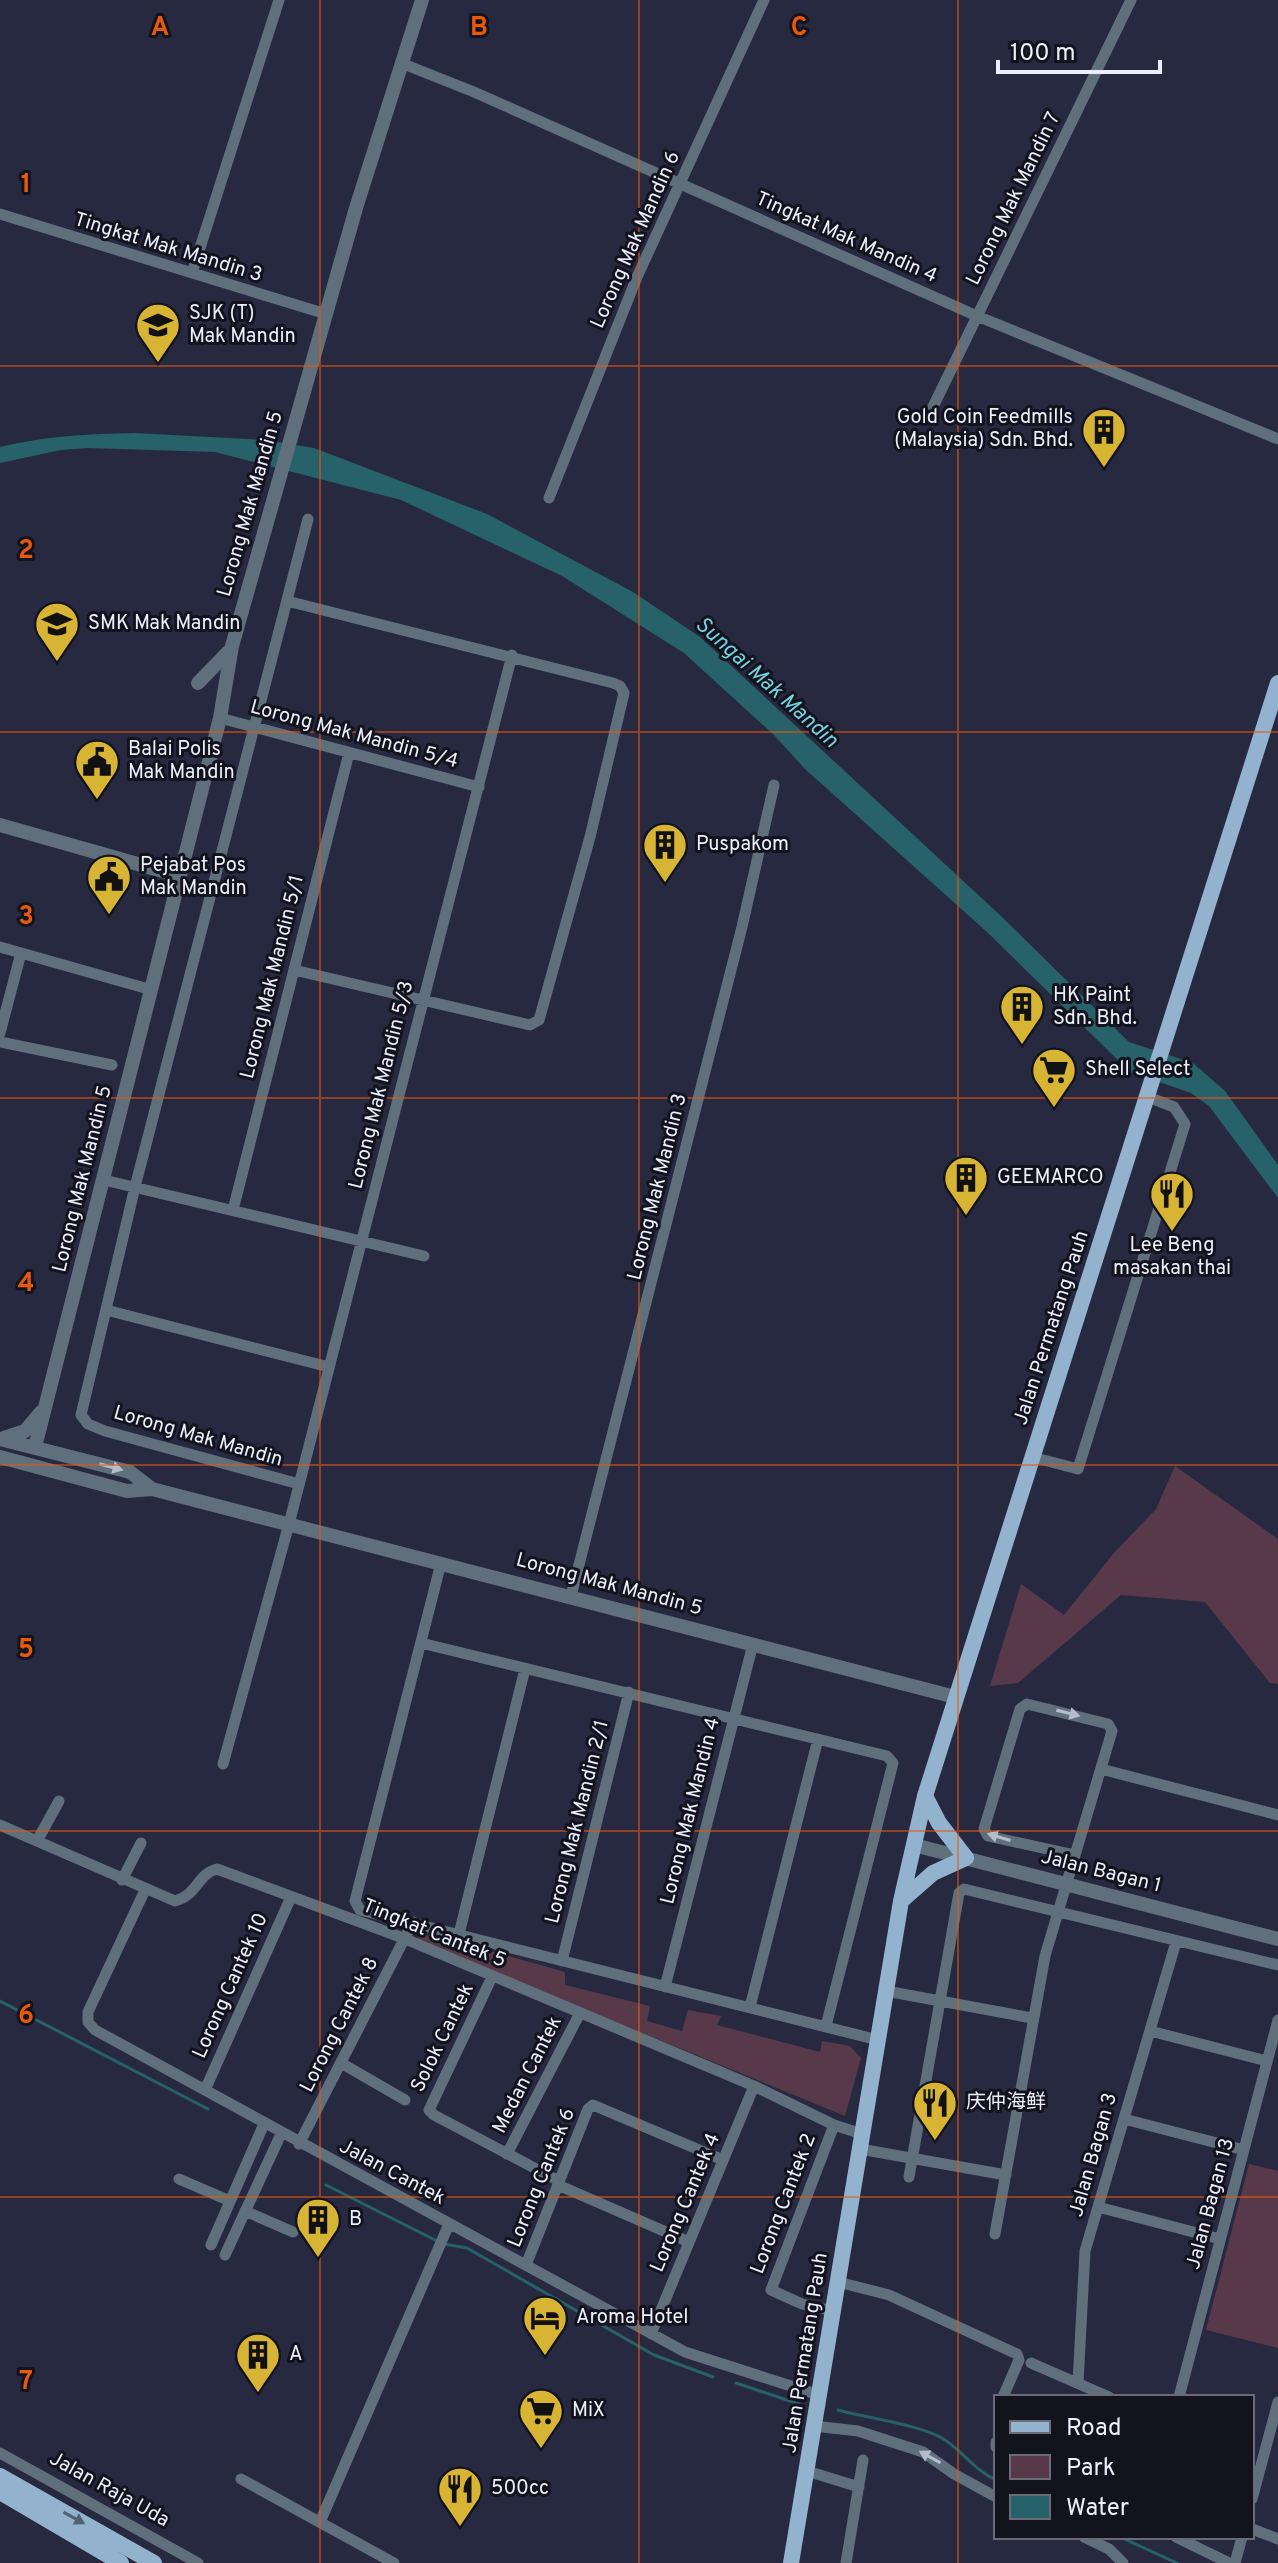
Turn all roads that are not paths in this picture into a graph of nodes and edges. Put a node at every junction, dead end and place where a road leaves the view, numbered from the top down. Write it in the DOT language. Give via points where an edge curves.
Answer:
graph roads {
  1 [pos="279,0"];
  2 [pos="422,0"];
  3 [pos="764,0"];
  4 [pos="1131,0"];
  5 [pos="401,63"];
  6 [pos="681,184"];
  7 [pos="0,214"];
  8 [pos="192,273"];
  9 [pos="326,314"];
  10 [pos="977,316"];
  11 [pos="930,413"];
  12 [pos="1278,439"];
  13 [pos="549,498"];
  14 [pos="308,519"];
  15 [pos="287,601"];
  16 [pos="232,646"];
  17 [pos="512,655"];
  18 [pos="198,683"];
  19 [pos="1278,683"];
  20 [pos="220,718"];
  21 [pos="254,727"];
  22 [pos="349,753"];
  23 [pos="774,785"];
  24 [pos="479,787"];
  25 [pos="0,825"];
  26 [pos="180,876"];
  27 [pos="0,947"];
  28 [pos="21,953"];
  29 [pos="294,970"];
  30 [pos="152,990"];
  31 [pos="422,1002"];
  32 [pos="0,1033"];
  33 [pos="0,1042"];
  34 [pos="112,1065"];
  35 [pos="1148,1097"];
  36 [pos="104,1180"];
  37 [pos="135,1187"];
  38 [pos="233,1210"];
  39 [pos="361,1241"];
  40 [pos="424,1256"];
  41 [pos="106,1310"];
  42 [pos="329,1367"];
  43 [pos="50,1394"];
  44 [pos="0,1439"];
  45 [pos="35,1447"];
  46 [pos="66,1455"];
  47 [pos="0,1457"];
  48 [pos="1032,1457"];
  49 [pos="61,1475"];
  50 [pos="299,1484"];
  51 [pos="152,1489"];
  52 [pos="289,1524"];
  53 [pos="441,1563"];
  54 [pos="571,1596"];
  55 [pos="421,1643"];
  56 [pos="753,1644"];
  57 [pos="525,1669"];
  58 [pos="629,1692"];
  59 [pos="955,1697"];
  60 [pos="734,1717"];
  61 [pos="818,1739"];
  62 [pos="223,1764"];
  63 [pos="1101,1769"];
  64 [pos="925,1796"];
  65 [pos="59,1801"];
  66 [pos="1278,1815"];
  67 [pos="0,1825"];
  68 [pos="37,1841"];
  69 [pos="141,1843"];
  70 [pos="914,1845"];
  71 [pos="1075,1855"];
  72 [pos="966,1858"];
  73 [pos="122,1880"];
  74 [pos="1065,1884"];
  75 [pos="145,1890"];
  76 [pos="291,1897"];
  77 [pos="901,1901"];
  78 [pos="1057,1912"];
  79 [pos="413,1922"];
  80 [pos="459,1934"];
  81 [pos="403,1938"];
  82 [pos="1278,1939"];
  83 [pos="1176,1942"];
  84 [pos="562,1961"];
  85 [pos="1278,1965"];
  86 [pos="492,1977"];
  87 [pos="665,1987"];
  88 [pos="886,1991"];
  89 [pos="939,2001"];
  90 [pos="750,2007"];
  91 [pos="580,2013"];
  92 [pos="1032,2018"];
  93 [pos="1278,2020"];
  94 [pos="826,2026"];
  95 [pos="1150,2031"];
  96 [pos="878,2040"];
  97 [pos="1267,2061"];
  98 [pos="341,2063"];
  99 [pos="754,2086"];
  100 [pos="205,2090"];
  101 [pos="405,2100"];
  102 [pos="1124,2119"];
  103 [pos="264,2124"];
  104 [pos="834,2125"];
  105 [pos="281,2134"];
  106 [pos="861,2142"];
  107 [pos="299,2144"];
  108 [pos="1244,2150"];
  109 [pos="507,2154"];
  110 [pos="913,2158"];
  111 [pos="723,2160"];
  112 [pos="1006,2175"];
  113 [pos="909,2177"];
  114 [pos="179,2179"];
  115 [pos="559,2183"];
  116 [pos="230,2201"];
  117 [pos="1098,2207"];
  118 [pos="245,2211"];
  119 [pos="447,2228"];
  120 [pos="293,2232"];
  121 [pos="995,2234"];
  122 [pos="1220,2239"];
  123 [pos="689,2242"];
  124 [pos="211,2245"];
  125 [pos="225,2255"];
  126 [pos="526,2265"];
  127 [pos="838,2282"];
  128 [pos="833,2311"];
  129 [pos="651,2334"];
  130 [pos="1031,2363"];
  131 [pos="1078,2383"];
  132 [pos="1004,2395"];
  133 [pos="1105,2395"];
  134 [pos="1180,2395"];
  135 [pos="819,2396"];
  136 [pos="1278,2402"];
  137 [pos="815,2423"];
  138 [pos="0,2453"];
  139 [pos="863,2460"];
  140 [pos="807,2471"];
  141 [pos="241,2479"];
  142 [pos="2,2485"];
  143 [pos="859,2487"];
  144 [pos="1254,2492"];
  145 [pos="994,2496"];
  146 [pos="320,2522"];
  147 [pos="1254,2530"];
  148 [pos="1088,2539"];
  149 [pos="1180,2539"];
  150 [pos="1241,2539"];
  151 [pos="1278,2539"];
  152 [pos="121,2563"];
  153 [pos="154,2563"];
  154 [pos="198,2563"];
  155 [pos="394,2563"];
  156 [pos="791,2563"];
  157 [pos="846,2563"];
  158 [pos="1123,2563"];
  159 [pos="1232,2563"];
  1 -- 8 [label="street"];
  2 -- 5 [label="street, Lorong Mak Mandin 5"];
  3 -- 6 [label="street, Lorong Mak Mandin 6"];
  4 -- 10 [label="street, Lorong Mak Mandin 7"];
  5 -- 6 [label="street, Tingkat Mak Mandin 4"];
  5 -- 9 [label="street, Lorong Mak Mandin 5"];
  6 -- 10 [label="street, Tingkat Mak Mandin 4"];
  6 -- 13 [label="street, Lorong Mak Mandin 6" via="619,319"];
  7 -- 8 [label="street, Tingkat Mak Mandin 3"];
  8 -- 9 [label="street, Tingkat Mak Mandin 3"];
  9 -- 16 [label="street, Lorong Mak Mandin 5"];
  10 -- 11 [label="street, Lorong Mak Mandin 7"];
  10 -- 12 [label="street, Tingkat Mak Mandin 4"];
  14 -- 15 [label="street"];
  15 -- 17 [label="street"];
  15 -- 21 [label="street"];
  16 -- 18 [label="street"];
  16 -- 20 [label="street, Lorong Mak Mandin 5"];
  17 -- 24 [label="street, Lorong Mak Mandin 5/3"];
  17 -- 31 [label="street" via="613,683 624,693 590,837 539,1020 530,1025"];
  19 -- 35 [label="main road, Jalan Permatang Pauh"];
  20 -- 21 [label="street, Lorong Mak Mandin 5/4"];
  20 -- 26 [label="street, Lorong Mak Mandin 5"];
  21 -- 22 [label="street, Lorong Mak Mandin 5/4"];
  21 -- 37 [label="street"];
  22 -- 24 [label="street, Lorong Mak Mandin 5/4"];
  22 -- 29 [label="street, Lorong Mak Mandin 5/1"];
  23 -- 54 [label="street, Lorong Mak Mandin 3" via="739,942"];
  24 -- 31 [label="street, Lorong Mak Mandin 5/3"];
  25 -- 26 [label="street"];
  26 -- 30 [label="street, Lorong Mak Mandin 5"];
  27 -- 28 [label="street"];
  28 -- 30 [label="street"];
  28 -- 32 [label="street"];
  29 -- 31 [label="street"];
  29 -- 38 [label="street, Lorong Mak Mandin 5/1"];
  30 -- 36 [label="street, Lorong Mak Mandin 5"];
  31 -- 39 [label="street, Lorong Mak Mandin 5/3"];
  33 -- 34 [label="street"];
  35 -- 48 [label="main road, Jalan Permatang Pauh"];
  35 -- 48 [label="street" via="1174,1107 1185,1124 1078,1469"];
  36 -- 37 [label="street"];
  36 -- 43 [label="street, Lorong Mak Mandin 5"];
  37 -- 38 [label="street"];
  37 -- 41 [label="street"];
  38 -- 39 [label="street"];
  39 -- 40 [label="street"];
  39 -- 42 [label="street, Lorong Mak Mandin 5/3"];
  41 -- 42 [label="street"];
  41 -- 50 [label="street, Lorong Mak Mandin" via="81,1404 88,1424"];
  42 -- 50 [label="street, Lorong Mak Mandin 5/3"];
  43 -- 44 [label="street" via="25,1431"];
  43 -- 45 [label="street, Lorong Mak Mandin 5"];
  43 -- 46 [label="street" via="49,1438"];
  44 -- 45 [label="street"];
  45 -- 46 [label="street, Lorong Mak Mandin 5"];
  45 -- 47 [label="street" via="23,1455"];
  45 -- 49 [label="street"];
  46 -- 51 [label="street, Lorong Mak Mandin 5, one-way" via="130,1472"];
  47 -- 49 [label="street"];
  48 -- 59 [label="main road, Jalan Permatang Pauh"];
  49 -- 51 [label="street" via="127,1491"];
  50 -- 52 [label="street, Lorong Mak Mandin 5/3"];
  51 -- 52 [label="street, Lorong Mak Mandin 5"];
  52 -- 53 [label="street, Lorong Mak Mandin 5"];
  52 -- 62 [label="street"];
  53 -- 54 [label="street, Lorong Mak Mandin 5"];
  53 -- 55 [label="street"];
  54 -- 56 [label="street, Lorong Mak Mandin 5"];
  55 -- 57 [label="street"];
  55 -- 79 [label="street" via="355,1901 360,1910"];
  56 -- 59 [label="street, Lorong Mak Mandin 5"];
  56 -- 60 [label="street, Lorong Mak Mandin 4"];
  57 -- 58 [label="street"];
  57 -- 80 [label="street"];
  58 -- 60 [label="street"];
  58 -- 84 [label="street, Lorong Mak Mandin 2/1"];
  59 -- 64 [label="main road, Jalan Permatang Pauh"];
  60 -- 61 [label="street"];
  60 -- 87 [label="street, Lorong Mak Mandin 4"];
  61 -- 90 [label="street"];
  61 -- 94 [label="street" via="887,1756 893,1763"];
  63 -- 66 [label="street"];
  63 -- 71 [label="street"];
  71 -- 63 [label="street, one-way" via="988,1836 984,1829 1020,1709 1027,1704 1108,1724 1112,1731"];
  64 -- 70 [label="main road, Jalan Permatang Pauh"];
  64 -- 72 [label="main road"];
  65 -- 68 [label="street"];
  67 -- 68 [label="street, Tingkat Cantek 5"];
  68 -- 73 [label="street, Tingkat Cantek 5"];
  69 -- 73 [label="street"];
  70 -- 72 [label="street, Jalan Bagan 1"];
  70 -- 77 [label="main road, Jalan Permatang Pauh"];
  71 -- 74 [label="street"];
  72 -- 74 [label="street, Jalan Bagan 1"];
  72 -- 77 [label="main road" via="933,1873"];
  73 -- 75 [label="street, Tingkat Cantek 5"];
  74 -- 78 [label="street"];
  74 -- 82 [label="street, Jalan Bagan 1"];
  75 -- 76 [label="street, Tingkat Cantek 5" via="175,1901 189,1897 208,1872 217,1869"];
  75 -- 100 [label="street, Jalan Cantek" via="93,1999 88,2022"];
  76 -- 81 [label="street, Tingkat Cantek 5"];
  76 -- 100 [label="street, Lorong Cantek 10"];
  77 -- 88 [label="main road, Jalan Permatang Pauh"];
  78 -- 83 [label="street"];
  78 -- 89 [label="street" via="964,1889 959,1893"];
  78 -- 92 [label="street"];
  79 -- 80 [label="street"];
  79 -- 81 [label="street, Lorong Cantek 8"];
  80 -- 84 [label="street"];
  81 -- 86 [label="street, Tingkat Cantek 5"];
  81 -- 98 [label="street, Lorong Cantek 8"];
  83 -- 85 [label="street"];
  83 -- 95 [label="street, Jalan Bagan 3"];
  84 -- 87 [label="street"];
  86 -- 91 [label="street, Tingkat Cantek 5"];
  86 -- 109 [label="street, Solok Cantek" via="429,2110"];
  87 -- 90 [label="street"];
  88 -- 89 [label="street"];
  88 -- 96 [label="main road, Jalan Permatang Pauh"];
  89 -- 92 [label="street"];
  89 -- 110 [label="street"];
  90 -- 94 [label="street"];
  91 -- 99 [label="street, Tingkat Cantek 5"];
  91 -- 109 [label="street, Medan Cantek"];
  92 -- 112 [label="street"];
  93 -- 97 [label="street, Jalan Bagan 13"];
  94 -- 96 [label="street"];
  95 -- 97 [label="street"];
  95 -- 102 [label="street, Jalan Bagan 3"];
  96 -- 106 [label="main road, Jalan Permatang Pauh"];
  97 -- 108 [label="street, Jalan Bagan 13"];
  98 -- 101 [label="street"];
  98 -- 107 [label="street, Lorong Cantek 8"];
  99 -- 104 [label="street, Tingkat Cantek 5"];
  99 -- 111 [label="street, Lorong Cantek 4"];
  100 -- 103 [label="street, Jalan Cantek"];
  102 -- 108 [label="street"];
  102 -- 117 [label="street, Jalan Bagan 3"];
  103 -- 105 [label="street, Jalan Cantek"];
  103 -- 116 [label="street"];
  104 -- 106 [label="street, Tingkat Cantek 5"];
  104 -- 128 [label="street, Lorong Cantek 2" via="771,2288 774,2294"];
  105 -- 107 [label="street, Jalan Cantek"];
  105 -- 118 [label="street"];
  106 -- 110 [label="street"];
  106 -- 127 [label="main road, Jalan Permatang Pauh"];
  107 -- 119 [label="street, Jalan Cantek"];
  108 -- 122 [label="street, Jalan Bagan 13"];
  109 -- 115 [label="street, Solok Cantek"];
  110 -- 112 [label="street"];
  110 -- 113 [label="street"];
  111 -- 115 [label="street, Lorong Cantek 6" via="593,2105"];
  111 -- 123 [label="street, Lorong Cantek 4"];
  112 -- 121 [label="street"];
  114 -- 116 [label="street"];
  115 -- 123 [label="street, Solok Cantek"];
  115 -- 126 [label="street, Lorong Cantek 6"];
  116 -- 124 [label="street"];
  117 -- 122 [label="street"];
  117 -- 131 [label="street, Jalan Bagan 3" via="1082,2267"];
  118 -- 120 [label="street"];
  118 -- 125 [label="street"];
  119 -- 126 [label="street, Jalan Cantek"];
  119 -- 146 [label="street"];
  122 -- 134 [label="street, Jalan Bagan 13"];
  123 -- 129 [label="street, Lorong Cantek 4"];
  126 -- 129 [label="street, Jalan Cantek"];
  127 -- 128 [label="main road, Jalan Permatang Pauh"];
  127 -- 132 [label="street" via="889,2295 1017,2354"];
  128 -- 135 [label="main road, Jalan Permatang Pauh"];
  129 -- 135 [label="street, Jalan Cantek" via="685,2352"];
  130 -- 131 [label="street"];
  131 -- 133 [label="street"];
  135 -- 137 [label="main road, Jalan Permatang Pauh"];
  136 -- 144 [label="street"];
  137 -- 140 [label="main road, Jalan Permatang Pauh"];
  145 -- 137 [label="street, one-way" via="923,2452"];
  138 -- 154 [label="street, Jalan Raja Uda"];
  139 -- 143 [label="street"];
  140 -- 143 [label="street"];
  140 -- 156 [label="main road, Jalan Permatang Pauh"];
  141 -- 146 [label="street"];
  142 -- 152 [label="main road, Jalan Raja Uda"];
  142 -- 153 [label="main road, Jalan Raja Uda, one-way"];
  143 -- 157 [label="street"];
  146 -- 155 [label="street"];
  147 -- 151 [label="street"];
  148 -- 158 [label="street"];
  149 -- 159 [label="street"];
  150 -- 159 [label="street"];
}
